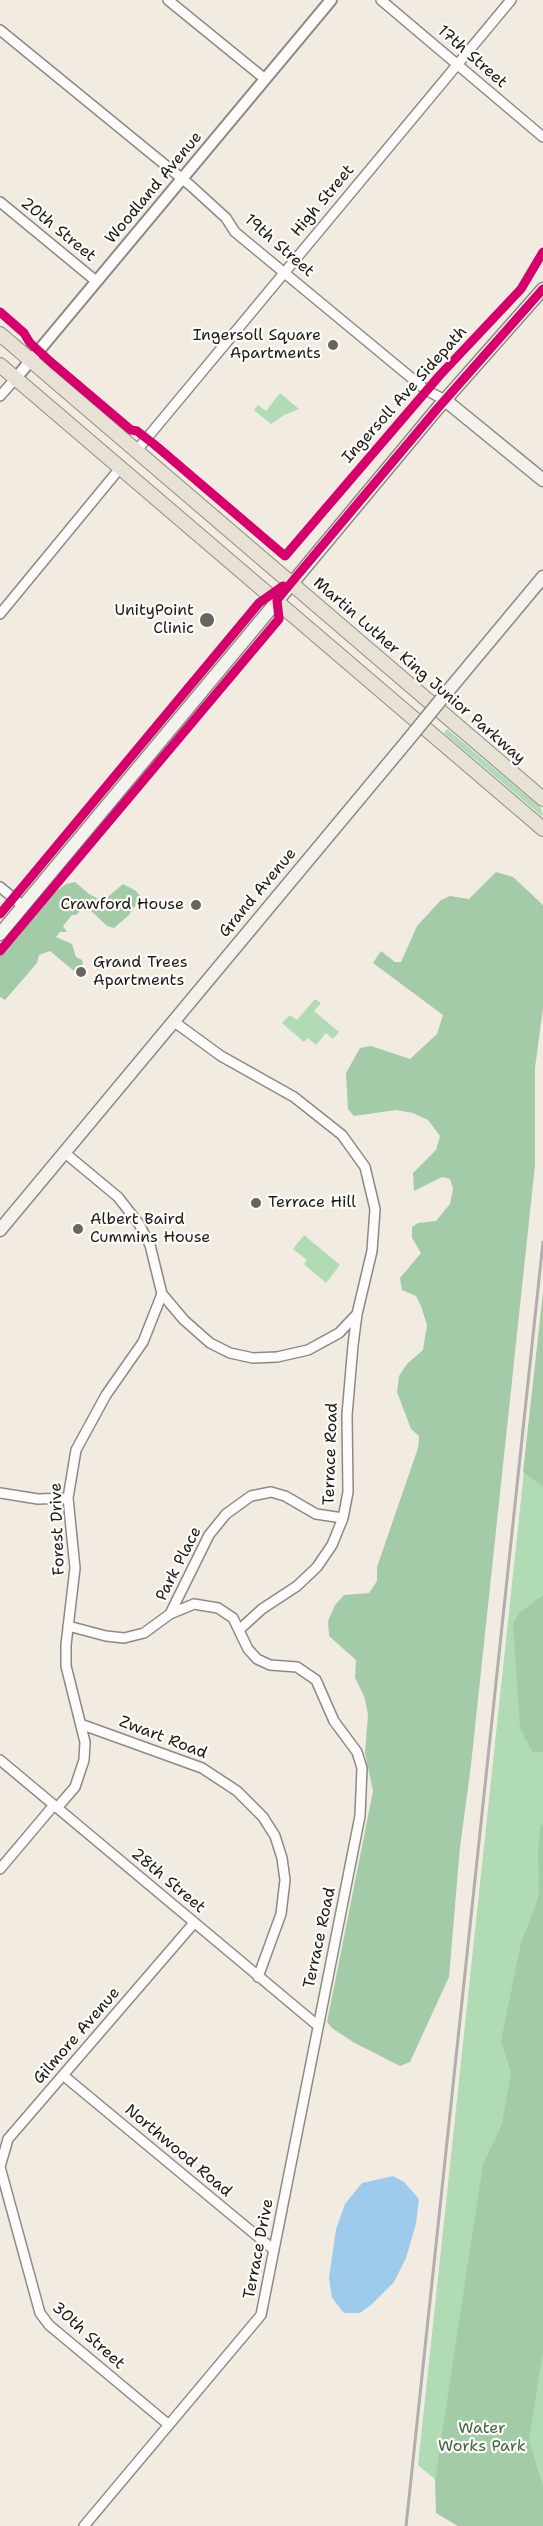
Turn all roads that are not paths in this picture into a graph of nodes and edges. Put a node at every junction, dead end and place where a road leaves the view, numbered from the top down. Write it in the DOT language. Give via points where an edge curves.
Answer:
graph roads {
  1 [pos="168,0"];
  2 [pos="331,0"];
  3 [pos="381,0"];
  4 [pos="511,0"];
  5 [pos="0,30"];
  6 [pos="457,64"];
  7 [pos="265,79"];
  8 [pos="543,137"];
  9 [pos="181,178"];
  10 [pos="0,202"];
  11 [pos="284,272"];
  12 [pos="96,281"];
  13 [pos="542,294"];
  14 [pos="0,334"];
  15 [pos="31,360"];
  16 [pos="0,365"];
  17 [pos="16,378"];
  18 [pos="0,396"];
  19 [pos="445,400"];
  20 [pos="136,450"];
  21 [pos="121,467"];
  22 [pos="543,480"];
  23 [pos="543,577"];
  24 [pos="291,583"];
  25 [pos="277,600"];
  26 [pos="0,614"];
  27 [pos="543,799"];
  28 [pos="543,829"];
  29 [pos="0,887"];
  30 [pos="23,906"];
  31 [pos="0,934"];
  32 [pos="173,1021"];
  33 [pos="65,1152"];
  34 [pos="0,1230"];
  35 [pos="162,1294"];
  36 [pos="357,1314"];
  37 [pos="0,1493"];
  38 [pos="68,1498"];
  39 [pos="343,1518"];
  40 [pos="170,1614"];
  41 [pos="68,1626"];
  42 [pos="240,1629"];
  43 [pos="83,1725"];
  44 [pos="0,1760"];
  45 [pos="55,1807"];
  46 [pos="0,1869"];
  47 [pos="195,1923"];
  48 [pos="258,1977"];
  49 [pos="317,2025"];
  50 [pos="64,2076"];
  51 [pos="2,2177"];
  52 [pos="274,2250"];
  53 [pos="169,2425"];
  54 [pos="84,2526"];
  1 -- 7 [label="street"];
  2 -- 7 [label="street, Woodland Avenue"];
  3 -- 6 [label="street, 17th Street"];
  4 -- 6 [label="street, High Street"];
  5 -- 9 [label="street, 19th Street"];
  6 -- 8 [label="street, 17th Street"];
  6 -- 11 [label="street, High Street"];
  7 -- 9 [label="street, Woodland Avenue"];
  9 -- 11 [label="street, 19th Street" via="226,218 235,232"];
  9 -- 12 [label="street, Woodland Avenue"];
  10 -- 12 [label="street, 20th Street"];
  11 -- 19 [label="street, 19th Street" via="426,390"];
  11 -- 20 [label="street, High Street"];
  12 -- 15 [label="street, Woodland Avenue"];
  13 -- 19 [label="main road"];
  14 -- 15 [label="main road, Martin Luther King Junior Parkway"];
  15 -- 17 [label="street, Woodland Avenue"];
  15 -- 20 [label="main road, Martin Luther King Junior Parkway"];
  16 -- 17 [label="main road"];
  17 -- 18 [label="street, Woodland Avenue"];
  17 -- 21 [label="main road"];
  19 -- 22 [label="main road, 19th Street"];
  19 -- 24 [label="main road"];
  20 -- 24 [label="main road, Martin Luther King Junior Parkway"];
  21 -- 25 [label="main road"];
  21 -- 26 [label="street"];
  23 -- 32 [label="main road, Grand Avenue, bridge"];
  24 -- 25 [label="main road"];
  24 -- 27 [label="main road, Martin Luther King Junior Parkway"];
  25 -- 28 [label="main road"];
  25 -- 30 [label="main road"];
  29 -- 30 [label="street"];
  30 -- 31 [label="main road"];
  32 -- 33 [label="main road, Grand Avenue"];
  32 -- 36 [label="street, Terrace Road" via="204,1046 270,1081 323,1117 359,1155 372,1186 375,1223"];
  33 -- 34 [label="main road, Grand Avenue"];
  33 -- 35 [label="street" via="118,1197 140,1224 150,1245"];
  35 -- 36 [label="street" via="210,1342 230,1353 253,1358 308,1350 339,1332"];
  35 -- 38 [label="street, Forest Drive" via="143,1342 106,1395 76,1449"];
  36 -- 39 [label="street, Terrace Road" via="347,1415 348,1492"];
  37 -- 38 [label="street" via="38,1499"];
  38 -- 41 [label="street, Forest Drive" via="75,1568"];
  39 -- 40 [label="street, Park Place" via="316,1514 271,1492 251,1496 226,1514 209,1535"];
  39 -- 42 [label="street, Terrace Road" via="317,1567"];
  40 -- 41 [label="street, Park Place" via="144,1633 124,1638"];
  40 -- 42 [label="street" via="184,1606 209,1605 226,1612"];
  41 -- 43 [label="street, Forest Drive" via="66,1666"];
  42 -- 49 [label="street, Terrace Road" via="257,1659 270,1665 297,1667 316,1680 334,1721 357,1752 362,1768 360,1816"];
  43 -- 45 [label="street, Forest Drive" via="86,1742 82,1769 75,1787"];
  43 -- 48 [label="street, Zwart Road" via="202,1768 237,1791 263,1817 279,1847 285,1880 281,1914"];
  44 -- 45 [label="street, 28th Street"];
  45 -- 46 [label="street, Forest Drive"];
  45 -- 47 [label="street, 28th Street"];
  47 -- 48 [label="street, 28th Street"];
  47 -- 50 [label="street, Gilmore Avenue"];
  48 -- 49 [label="street, 28th Street"];
  49 -- 52 [label="street, Terrace Drive"];
  50 -- 51 [label="street, Gilmore Avenue" via="8,2139 1,2157"];
  50 -- 52 [label="street, Northwood Road"];
  51 -- 53 [label="street, 30th Street" via="40,2313 49,2325"];
  52 -- 53 [label="street, Terrace Drive" via="261,2315 254,2327"];
  53 -- 54 [label="street, Terrace Drive"];
}
